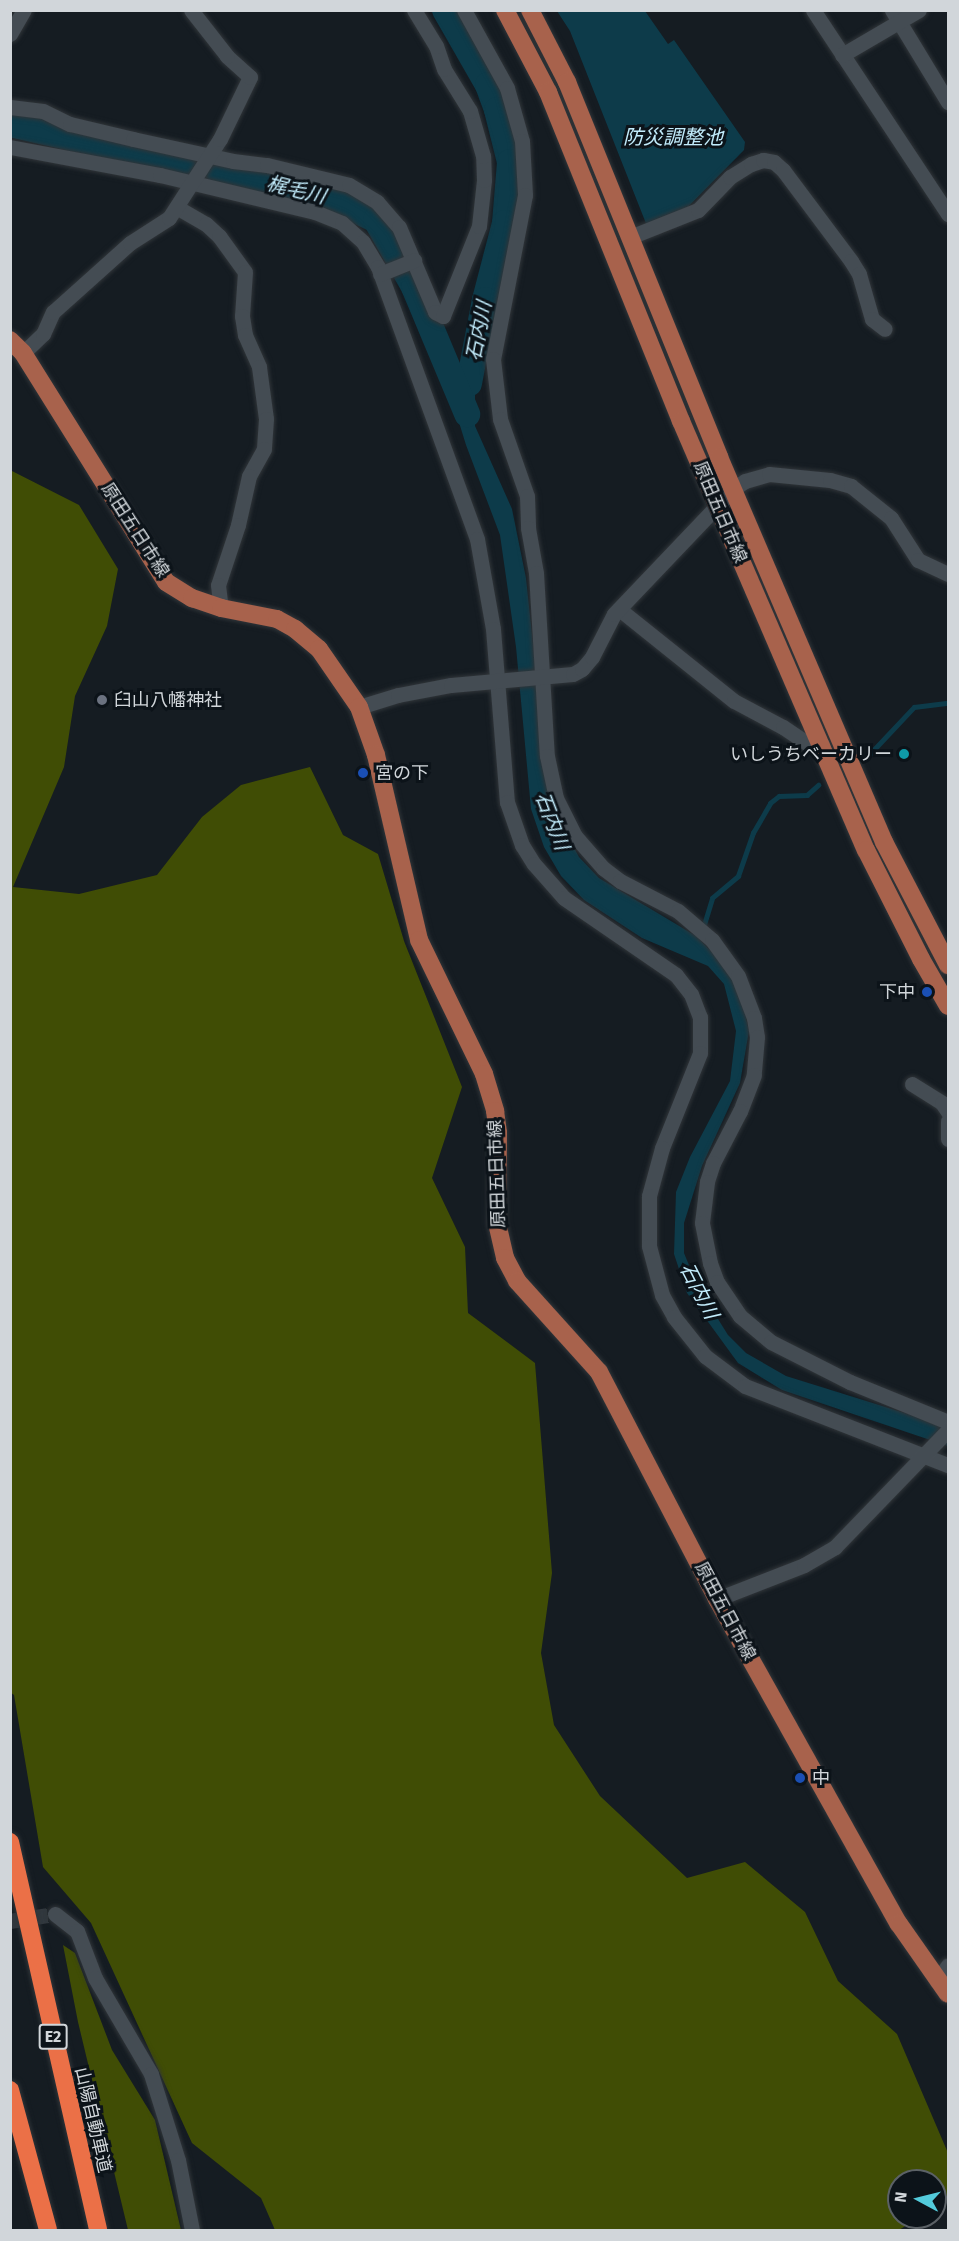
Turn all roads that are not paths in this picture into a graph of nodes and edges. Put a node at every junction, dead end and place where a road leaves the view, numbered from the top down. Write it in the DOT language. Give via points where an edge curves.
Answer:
graph roads {
  1 [pos="24,10"];
  2 [pos="191,10"];
  3 [pos="414,10"];
  4 [pos="464,10"];
  5 [pos="505,10"];
  6 [pos="531,10"];
  7 [pos="813,10"];
  8 [pos="920,10"];
  9 [pos="895,16"];
  10 [pos="10,34"];
  11 [pos="842,55"];
  12 [pos="948,102"];
  13 [pos="10,106"];
  14 [pos="10,147"];
  15 [pos="207,156"];
  16 [pos="192,181"];
  17 [pos="178,208"];
  18 [pos="948,214"];
  19 [pos="630,237"];
  20 [pos="413,260"];
  21 [pos="381,274"];
  22 [pos="885,329"];
  23 [pos="17,347"];
  24 [pos="733,489"];
  25 [pos="717,505"];
  26 [pos="948,574"];
  27 [pos="221,608"];
  28 [pos="619,609"];
  29 [pos="539,678"];
  30 [pos="498,682"];
  31 [pos="360,707"];
  32 [pos="822,744"];
  33 [pos="948,965"];
  34 [pos="948,1006"];
  35 [pos="912,1084"];
  36 [pos="948,1112"];
  37 [pos="948,1120"];
  38 [pos="948,1138"];
  39 [pos="948,1422"];
  40 [pos="948,1430"];
  41 [pos="925,1455"];
  42 [pos="948,1466"];
  43 [pos="717,1599"];
  44 [pos="10,1842"];
  45 [pos="55,1914"];
  46 [pos="948,1965"];
  47 [pos="943,1988"];
  48 [pos="10,2090"];
  49 [pos="48,2230"];
  50 [pos="98,2230"];
  51 [pos="192,2230"];
  1 -- 10 [label="street"];
  2 -- 15 [label="street" via="227,56 250,77 220,139"];
  3 -- 20 [label="street" via="470,111 480,145 484,180 479,226 443,316 435,312"];
  4 -- 29 [label="street" via="507,88 522,141 522,213 493,359 500,419 527,496 536,573"];
  5 -- 25 [label="main road, 原田五日市線" via="548,92"];
  6 -- 19 [label="main road, 原田五日市線" via="567,82"];
  7 -- 11 [label="street"];
  8 -- 9 [label="street"];
  9 -- 11 [label="street"];
  9 -- 12 [label="street"];
  11 -- 18 [label="street"];
  13 -- 15 [label="street" via="44,111 70,124"];
  14 -- 16 [label="street"];
  15 -- 16 [label="street"];
  15 -- 20 [label="street" via="322,177 356,188 389,214"];
  16 -- 17 [label="street"];
  16 -- 21 [label="street" via="329,216 363,242"];
  17 -- 23 [label="street" via="170,218 130,243 53,312 44,334"];
  17 -- 27 [label="street" via="206,224 245,272 242,316 245,335 259,367 266,419 264,449 249,476 218,585"];
  19 -- 22 [label="street" via="699,210 725,181 751,164 774,162 851,261 859,274 872,319"];
  19 -- 24 [label="main road, 原田五日市線"];
  20 -- 21 [label="street"];
  21 -- 30 [label="street" via="477,539 487,584"];
  23 -- 27 [label="main road, 原田五日市線" via="166,582 192,598"];
  24 -- 25 [label="street"];
  24 -- 26 [label="street" via="769,474 841,482 885,511 918,560"];
  24 -- 33 [label="main road, 原田五日市線" via="884,842"];
  25 -- 28 [label="street"];
  25 -- 32 [label="main road, 原田五日市線"];
  27 -- 31 [label="main road, 原田五日市線" via="277,619 295,629 319,649"];
  28 -- 29 [label="street" via="582,669 573,674"];
  28 -- 32 [label="street" via="734,701 807,743"];
  29 -- 30 [label="street"];
  29 -- 39 [label="street" via="550,778 575,836 620,881 678,911 696,925 726,957 749,999 757,1037 754,1075 713,1163 703,1202 705,1243 717,1282 740,1316 771,1342 850,1382"];
  30 -- 31 [label="street" via="451,685"];
  30 -- 41 [label="street" via="507,802 522,845 564,898 676,975 691,994 700,1017 700,1053 662,1148 649,1196 649,1246 662,1295 674,1317 705,1356 745,1386"];
  31 -- 43 [label="main road, 原田五日市線" via="376,755 419,940 484,1074 495,1111 497,1223 505,1258 517,1281 599,1372"];
  32 -- 34 [label="main road, 原田五日市線" via="866,850"];
  35 -- 36 [label="street"];
  37 -- 38 [label="street"];
  40 -- 41 [label="street"];
  41 -- 42 [label="street"];
  41 -- 43 [label="street" via="835,1547 804,1565"];
  43 -- 47 [label="main road, 原田五日市線" via="899,1924"];
  44 -- 50 [label="highway, 山陽自動車道 / E2"];
  45 -- 51 [label="street" via="77,1930 95,1978 151,2074 178,2160"];
  46 -- 47 [label="street"];
  48 -- 49 [label="highway"];
}
